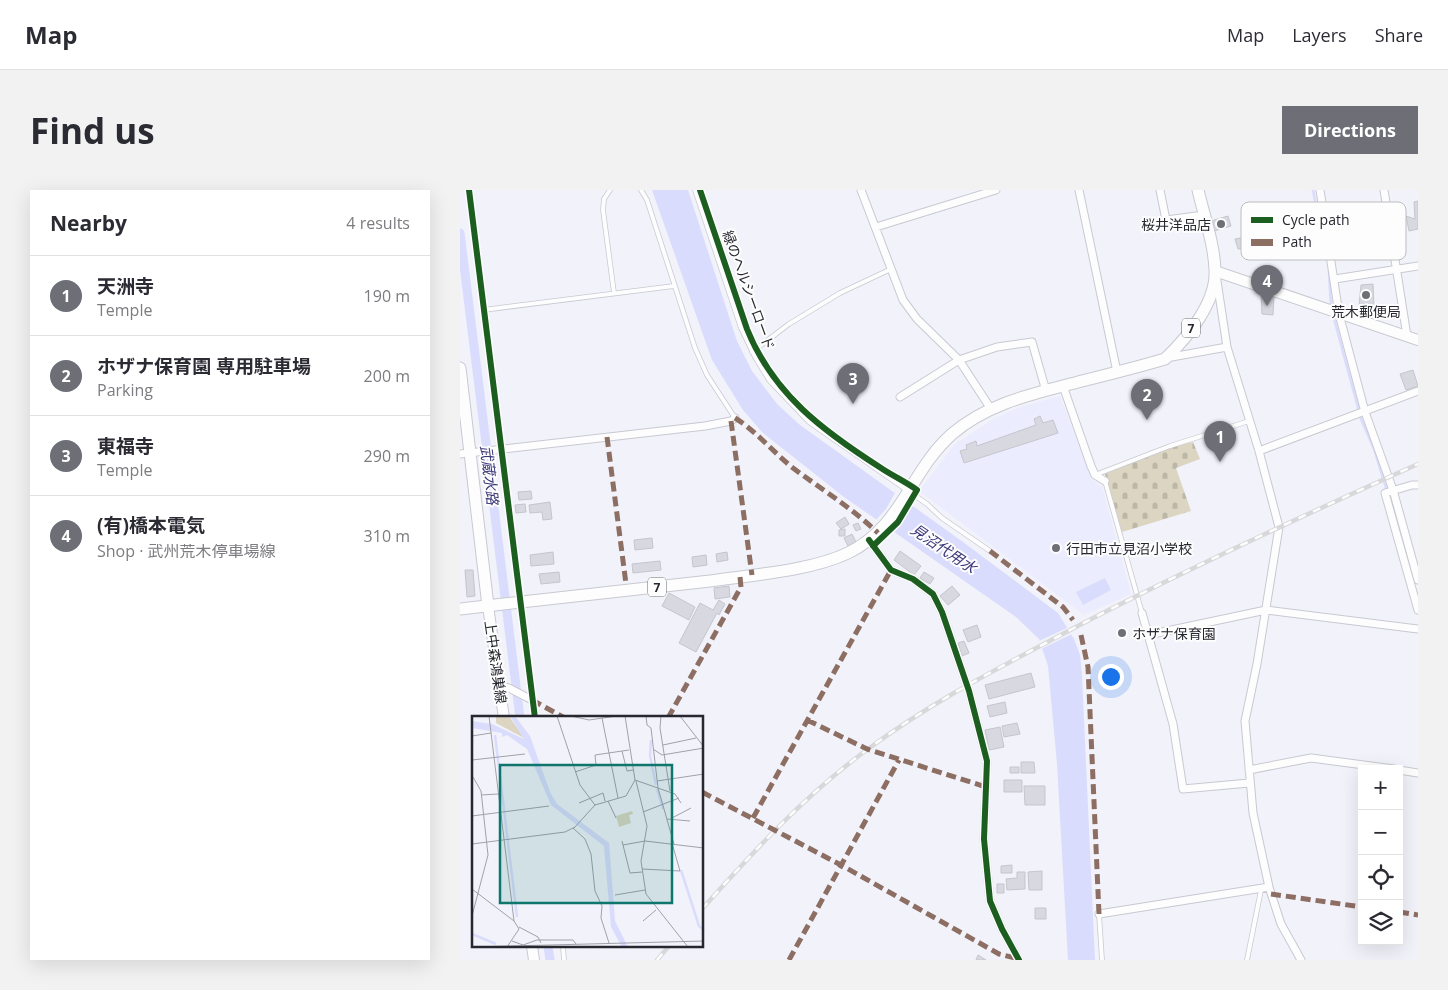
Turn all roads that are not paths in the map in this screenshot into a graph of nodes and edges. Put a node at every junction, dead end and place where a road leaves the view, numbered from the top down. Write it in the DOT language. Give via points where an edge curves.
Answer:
graph roads {
  1 [pos="470,190"];
  2 [pos="610,190"];
  3 [pos="641,190"];
  4 [pos="696,190"];
  5 [pos="860,190"];
  6 [pos="996,190"];
  7 [pos="1078,190"];
  8 [pos="1160,190"];
  9 [pos="1198,190"];
  10 [pos="1204,215"];
  11 [pos="876,227"];
  12 [pos="1331,260"];
  13 [pos="1395,260"];
  14 [pos="1418,266"];
  15 [pos="892,269"];
  16 [pos="1397,270"];
  17 [pos="1215,271"];
  18 [pos="1334,279"];
  19 [pos="674,286"];
  20 [pos="614,293"];
  21 [pos="484,310"];
  22 [pos="1339,314"];
  23 [pos="1407,336"];
  24 [pos="1418,340"];
  25 [pos="1227,347"];
  26 [pos="752,352"];
  27 [pos="1165,359"];
  28 [pos="959,360"];
  29 [pos="460,368"];
  30 [pos="1118,372"];
  31 [pos="1063,386"];
  32 [pos="1046,391"];
  33 [pos="1418,391"];
  34 [pos="900,397"];
  35 [pos="991,409"];
  36 [pos="1365,412"];
  37 [pos="735,418"];
  38 [pos="1249,421"];
  39 [pos="499,449"];
  40 [pos="1260,451"];
  41 [pos="470,453"];
  42 [pos="1095,475"];
  43 [pos="1105,481"];
  44 [pos="1416,484"];
  45 [pos="1393,490"];
  46 [pos="908,493"];
  47 [pos="869,540"];
  48 [pos="990,552"];
  49 [pos="1418,580"];
  50 [pos="519,602"];
  51 [pos="488,606"];
  52 [pos="460,609"];
  53 [pos="1266,610"];
  54 [pos="1418,610"];
  55 [pos="1142,613"];
  56 [pos="1418,629"];
  57 [pos="1148,635"];
  58 [pos="504,687"];
  59 [pos="531,699"];
  60 [pos="504,716"];
  61 [pos="534,716"];
  62 [pos="1364,765"];
  63 [pos="1249,770"];
  64 [pos="1403,770"];
  65 [pos="1418,772"];
  66 [pos="1249,783"];
  67 [pos="1269,887"];
  68 [pos="1261,890"];
  69 [pos="1099,914"];
  70 [pos="1020,960"];
  71 [pos="1102,960"];
  72 [pos="1248,960"];
  73 [pos="1301,960"];
  1 -- 21 [label="lane"];
  2 -- 20 [label="lane" via="604,199 603,210"];
  3 -- 19 [label="lane"];
  4 -- 26 [label="lane" via="741,328"];
  5 -- 11 [label="street"];
  6 -- 11 [label="street"];
  7 -- 30 [label="street"];
  8 -- 10 [label="street" via="1166,220"];
  9 -- 10 [label="main road, 7"];
  10 -- 17 [label="main road, 7"];
  11 -- 15 [label="street"];
  12 -- 18 [label="street"];
  13 -- 16 [label="street"];
  14 -- 16 [label="street"];
  15 -- 26 [label="lane" via="840,293"];
  15 -- 28 [label="street" via="908,307"];
  16 -- 18 [label="street"];
  16 -- 23 [label="street"];
  17 -- 22 [label="main road"];
  17 -- 25 [label="street"];
  17 -- 27 [label="main road, 7" via="1206,304 1180,344"];
  18 -- 22 [label="street"];
  19 -- 20 [label="lane"];
  19 -- 37 [label="lane" via="707,375"];
  20 -- 21 [label="lane"];
  21 -- 39 [label="lane"];
  22 -- 23 [label="main road"];
  22 -- 36 [label="street"];
  23 -- 24 [label="main road"];
  25 -- 27 [label="street"];
  25 -- 38 [label="street"];
  26 -- 46 [label="lane" via="769,380 798,412"];
  27 -- 30 [label="main road, 7"];
  28 -- 32 [label="street" via="997,347 1032,342"];
  28 -- 34 [label="street"];
  28 -- 35 [label="street"];
  29 -- 41 [label="main road"];
  30 -- 31 [label="main road, 7"];
  31 -- 32 [label="main road, 7"];
  31 -- 42 [label="street"];
  32 -- 35 [label="main road, 7"];
  33 -- 36 [label="street"];
  35 -- 46 [label="main road, 7" via="952,434 929,460"];
  36 -- 40 [label="street"];
  36 -- 45 [label="street"];
  37 -- 39 [label="street" via="705,426"];
  38 -- 40 [label="street"];
  38 -- 42 [label="lane" via="1170,446"];
  39 -- 41 [label="street"];
  39 -- 50 [label="lane"];
  40 -- 53 [label="street" via="1279,527"];
  41 -- 51 [label="main road"];
  42 -- 43 [label="street"];
  43 -- 55 [label="lane"];
  44 -- 45 [label="street"];
  45 -- 49 [label="street"];
  45 -- 54 [label="street" via="1385,493"];
  46 -- 47 [label="main road, 7" via="897,511"];
  46 -- 48 [label="lane"];
  47 -- 50 [label="main road, 7" via="840,557 812,565 740,577"];
  47 -- 70 [label="street" via="891,570 913,579 933,594 942,612 969,691 986,761 984,839 990,901"];
  50 -- 51 [label="main road, 7"];
  50 -- 59 [label="lane"];
  51 -- 52 [label="main road, 7"];
  51 -- 58 [label="main road, 上中森鴻巣線"];
  53 -- 56 [label="street"];
  53 -- 57 [label="street"];
  53 -- 63 [label="street" via="1245,721"];
  55 -- 57 [label="street"];
  57 -- 66 [label="street" via="1173,724 1184,789"];
  58 -- 59 [label="street"];
  58 -- 60 [label="main road, 上中森鴻巣線"];
  59 -- 61 [label="lane"];
  62 -- 63 [label="street" via="1311,758"];
  63 -- 66 [label="street"];
  64 -- 65 [label="street"];
  66 -- 67 [label="street" via="1252,813"];
  67 -- 68 [label="street"];
  67 -- 73 [label="street" via="1281,924"];
  68 -- 69 [label="street"];
  68 -- 72 [label="lane"];
  69 -- 71 [label="lane"];
}
